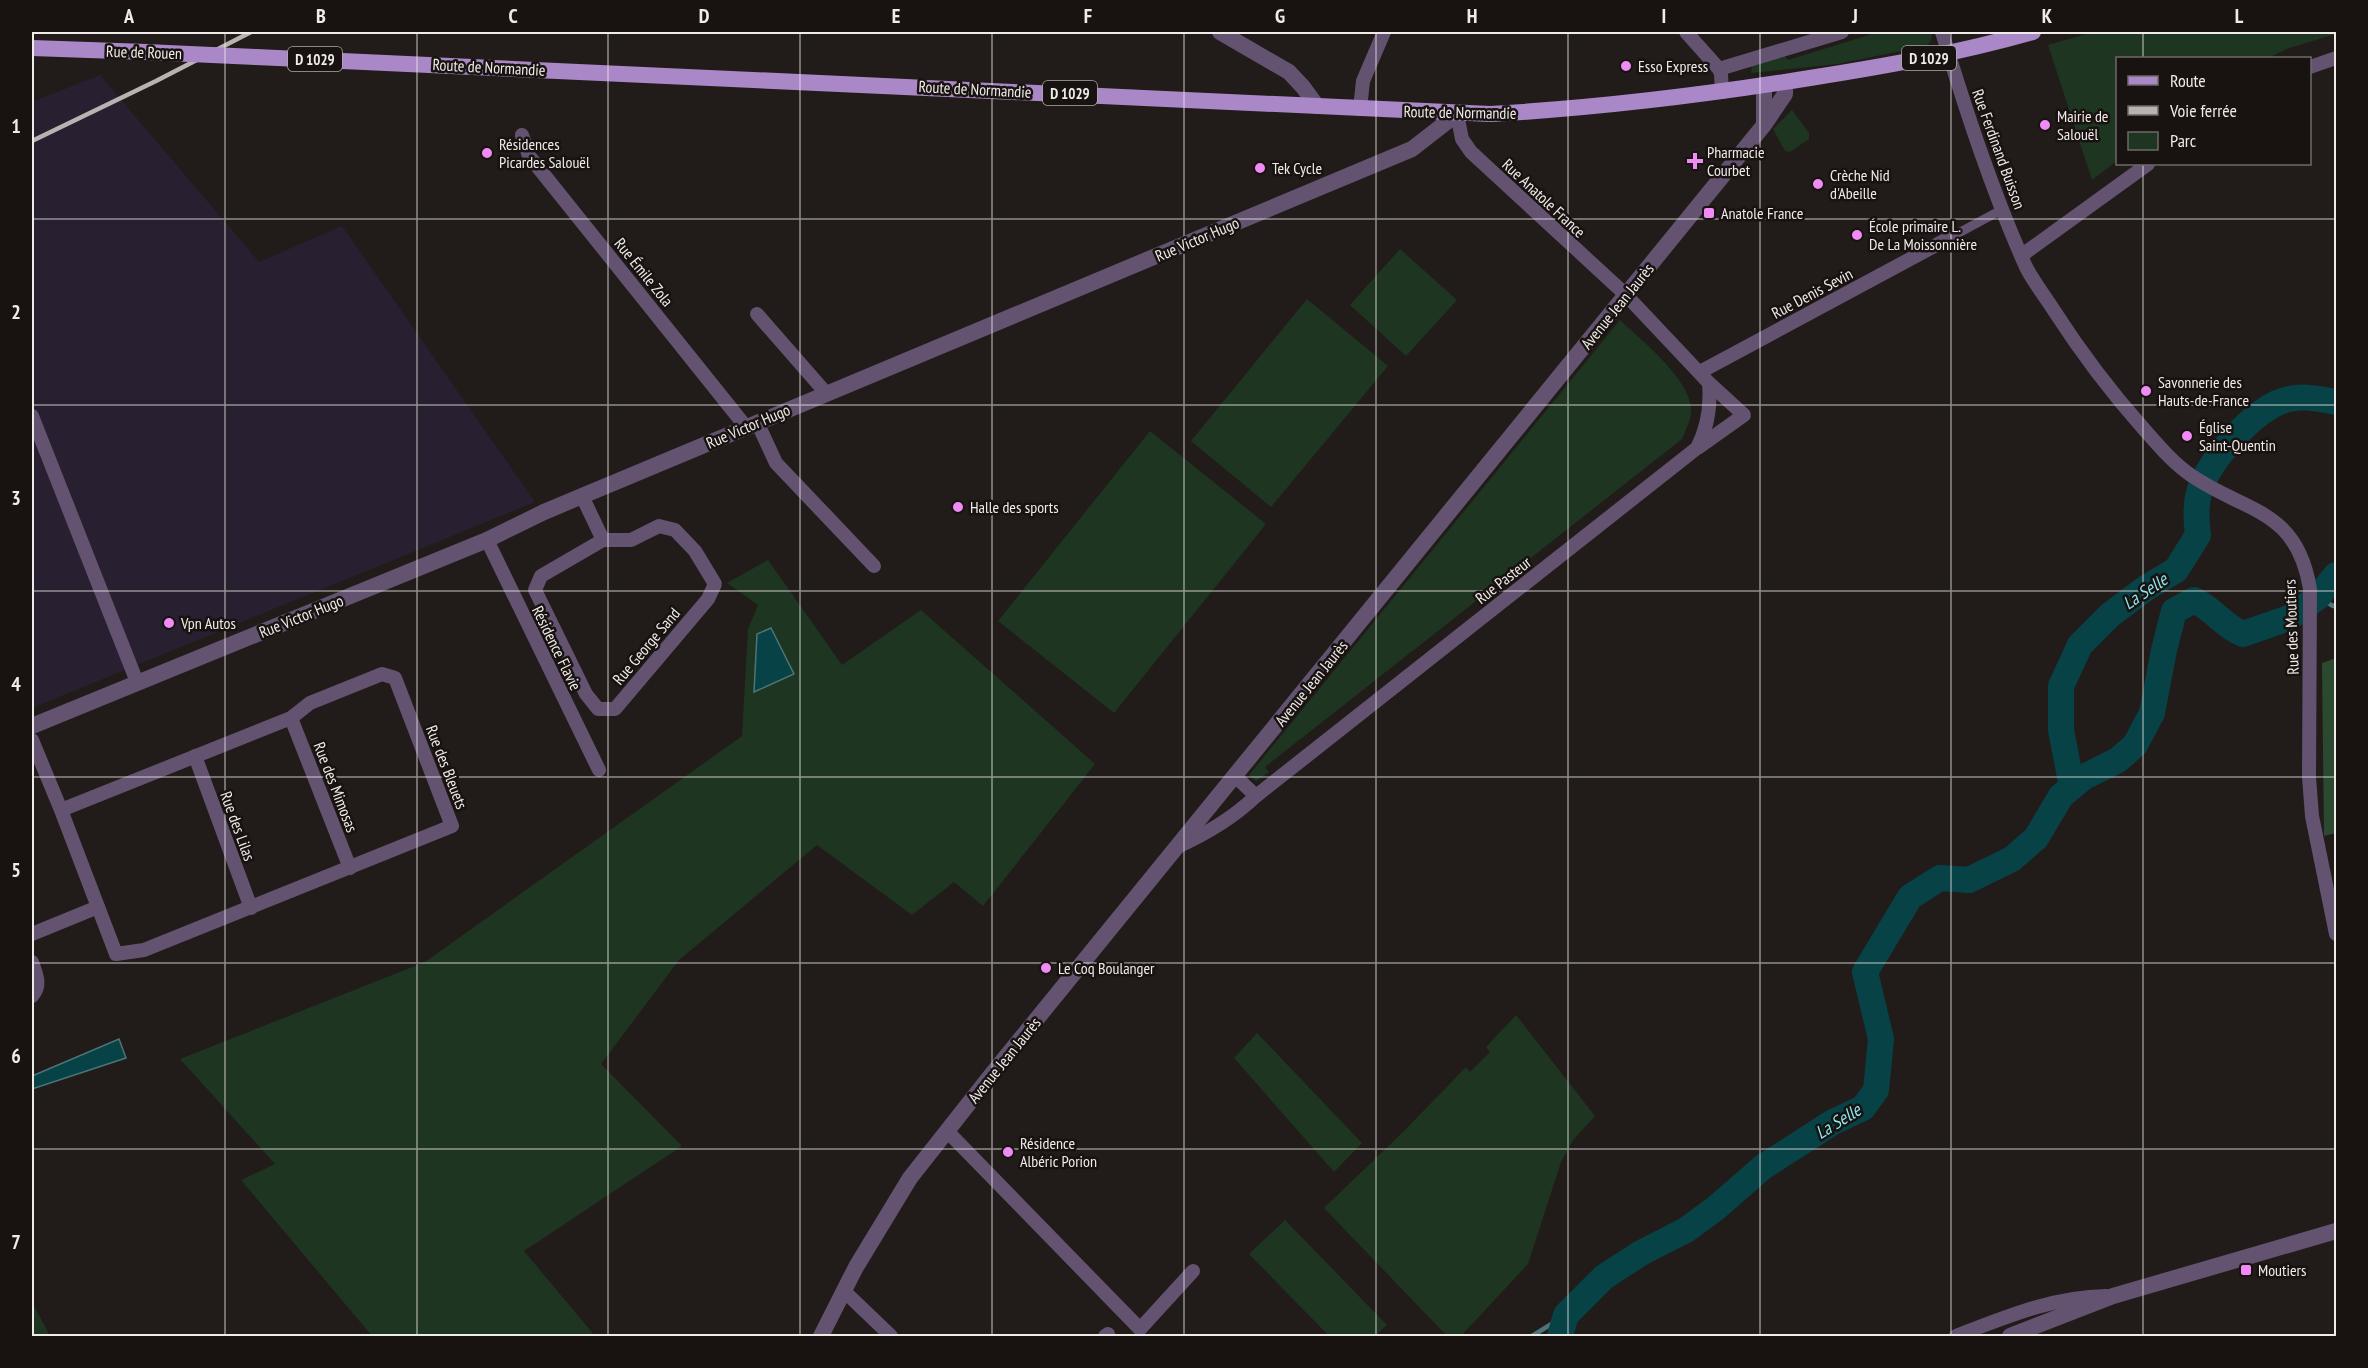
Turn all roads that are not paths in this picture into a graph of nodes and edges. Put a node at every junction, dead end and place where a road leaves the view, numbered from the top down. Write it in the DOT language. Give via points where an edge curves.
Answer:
graph roads {
  1 [pos="1220,32"];
  2 [pos="1384,32"];
  3 [pos="1686,32"];
  4 [pos="1842,32"];
  5 [pos="1942,32"];
  6 [pos="2033,32"];
  7 [pos="32,48"];
  8 [pos="1948,54"];
  9 [pos="256,57"];
  10 [pos="2337,58"];
  11 [pos="2311,68"];
  12 [pos="1719,69"];
  13 [pos="1785,82"];
  14 [pos="1764,85"];
  15 [pos="1722,92"];
  16 [pos="1317,106"];
  17 [pos="1360,109"];
  18 [pos="1457,114"];
  19 [pos="1764,126"];
  20 [pos="522,135"];
  21 [pos="2147,165"];
  22 [pos="2003,209"];
  23 [pos="1953,236"];
  24 [pos="2022,255"];
  25 [pos="1626,295"];
  26 [pos="756,314"];
  27 [pos="1704,377"];
  28 [pos="826,393"];
  29 [pos="32,416"];
  30 [pos="752,425"];
  31 [pos="1697,448"];
  32 [pos="582,495"];
  33 [pos="487,540"];
  34 [pos="603,540"];
  35 [pos="874,566"];
  36 [pos="137,682"];
  37 [pos="291,718"];
  38 [pos="32,726"];
  39 [pos="32,740"];
  40 [pos="195,756"];
  41 [pos="599,770"];
  42 [pos="1235,776"];
  43 [pos="1256,796"];
  44 [pos="62,810"];
  45 [pos="1177,847"];
  46 [pos="350,867"];
  47 [pos="2330,877"];
  48 [pos="98,907"];
  49 [pos="251,908"];
  50 [pos="32,934"];
  51 [pos="2337,934"];
  52 [pos="32,962"];
  53 [pos="32,996"];
  54 [pos="947,1131"];
  55 [pos="2337,1232"];
  56 [pos="1193,1271"];
  57 [pos="844,1291"];
  58 [pos="2076,1303"];
  59 [pos="821,1336"];
  60 [pos="891,1336"];
  61 [pos="1956,1336"];
  62 [pos="2010,1336"];
  1 -- 16 [label="street" via="1289,72"];
  2 -- 17 [label="street" via="1363,81"];
  3 -- 12 [label="street"];
  4 -- 12 [label="street"];
  5 -- 8 [label="street, Rue Ferdinand Buisson"];
  6 -- 8 [label="main road, D 1029"];
  7 -- 9 [label="main road, Rue de Rouen / D 1029, bridge"];
  8 -- 13 [label="main road, D 1029"];
  8 -- 22 [label="street, Rue Ferdinand Buisson"];
  9 -- 16 [label="main road, Route de Normandie / D 1029"];
  10 -- 11 [label="street"];
  12 -- 15 [label="street"];
  13 -- 14 [label="main road, D 1029"];
  13 -- 19 [label="street, Avenue Jean Jaurès" via="1785,94"];
  14 -- 15 [label="main road, Route de Normandie / D 1029"];
  14 -- 19 [label="street"];
  15 -- 18 [label="main road, Route de Normandie / D 1029" via="1545,111"];
  16 -- 17 [label="main road, Route de Normandie / D 1029"];
  17 -- 18 [label="main road, Route de Normandie / D 1029"];
  18 -- 25 [label="street, Rue Anatole France" via="1462,139 1471,152"];
  18 -- 28 [label="street, Rue Victor Hugo" via="1412,149"];
  19 -- 25 [label="street, Avenue Jean Jaurès"];
  20 -- 30 [label="street, Rue Émile Zola" via="529,156"];
  21 -- 24 [label="street"];
  22 -- 23 [label="street, Rue Denis Sevin"];
  22 -- 24 [label="street, Rue Ferdinand Buisson"];
  23 -- 27 [label="street, Rue Denis Sevin"];
  24 -- 47 [label="street, Rue des Moutiers" via="2077,347 2121,404 2178,466 2279,524 2292,539 2310,589 2309,777 2312,816"];
  25 -- 27 [label="street"];
  25 -- 42 [label="street, Avenue Jean Jaurès"];
  26 -- 28 [label="street"];
  27 -- 31 [label="street" via="1710,401"];
  27 -- 31 [label="street, Rue Pasteur" via="1744,415"];
  28 -- 30 [label="street, Rue Victor Hugo"];
  29 -- 36 [label="street"];
  30 -- 32 [label="street, Rue Victor Hugo"];
  30 -- 35 [label="street, Rue Émile Zola" via="776,463"];
  31 -- 43 [label="street, Rue Pasteur"];
  32 -- 33 [label="street, Rue Victor Hugo"];
  32 -- 34 [label="street"];
  33 -- 36 [label="street, Rue Victor Hugo"];
  33 -- 41 [label="street, Résidence Flavie"];
  34 -- 34 [label="street, Rue George Sand" via="541,576 535,590 586,694 598,709 615,709 708,599 715,584 695,551 675,530 659,526 631,540"];
  36 -- 38 [label="street, Rue Victor Hugo"];
  37 -- 40 [label="street, Rue des Bleuets"];
  37 -- 46 [label="street, Rue des Mimosas"];
  37 -- 46 [label="street, Rue des Bleuets" via="310,703 382,674 394,678 399,688 452,826"];
  39 -- 44 [label="street, Rue des Bleuets"];
  40 -- 44 [label="street, Rue des Bleuets"];
  40 -- 49 [label="street, Rue des Lilas"];
  42 -- 43 [label="street"];
  42 -- 45 [label="street, Avenue Jean Jaurès"];
  43 -- 45 [label="street, Rue Pasteur" via="1239,813"];
  44 -- 48 [label="street, Rue des Bleuets"];
  45 -- 54 [label="street, Avenue Jean Jaurès"];
  46 -- 49 [label="street, Rue des Bleuets"];
  47 -- 51 [label="street, Rue des Moutiers"];
  48 -- 49 [label="street, Rue des Bleuets" via="116,954 144,950"];
  48 -- 50 [label="street"];
  52 -- 53 [label="street" via="39,982"];
  54 -- 56 [label="street" via="1140,1329"];
  54 -- 57 [label="street, Avenue Jean Jaurès" via="910,1178"];
  55 -- 58 [label="street"];
  57 -- 59 [label="street, Avenue Jean Jaurès"];
  57 -- 60 [label="street"];
  58 -- 61 [label="street" via="2027,1309"];
  58 -- 62 [label="street"];
}
